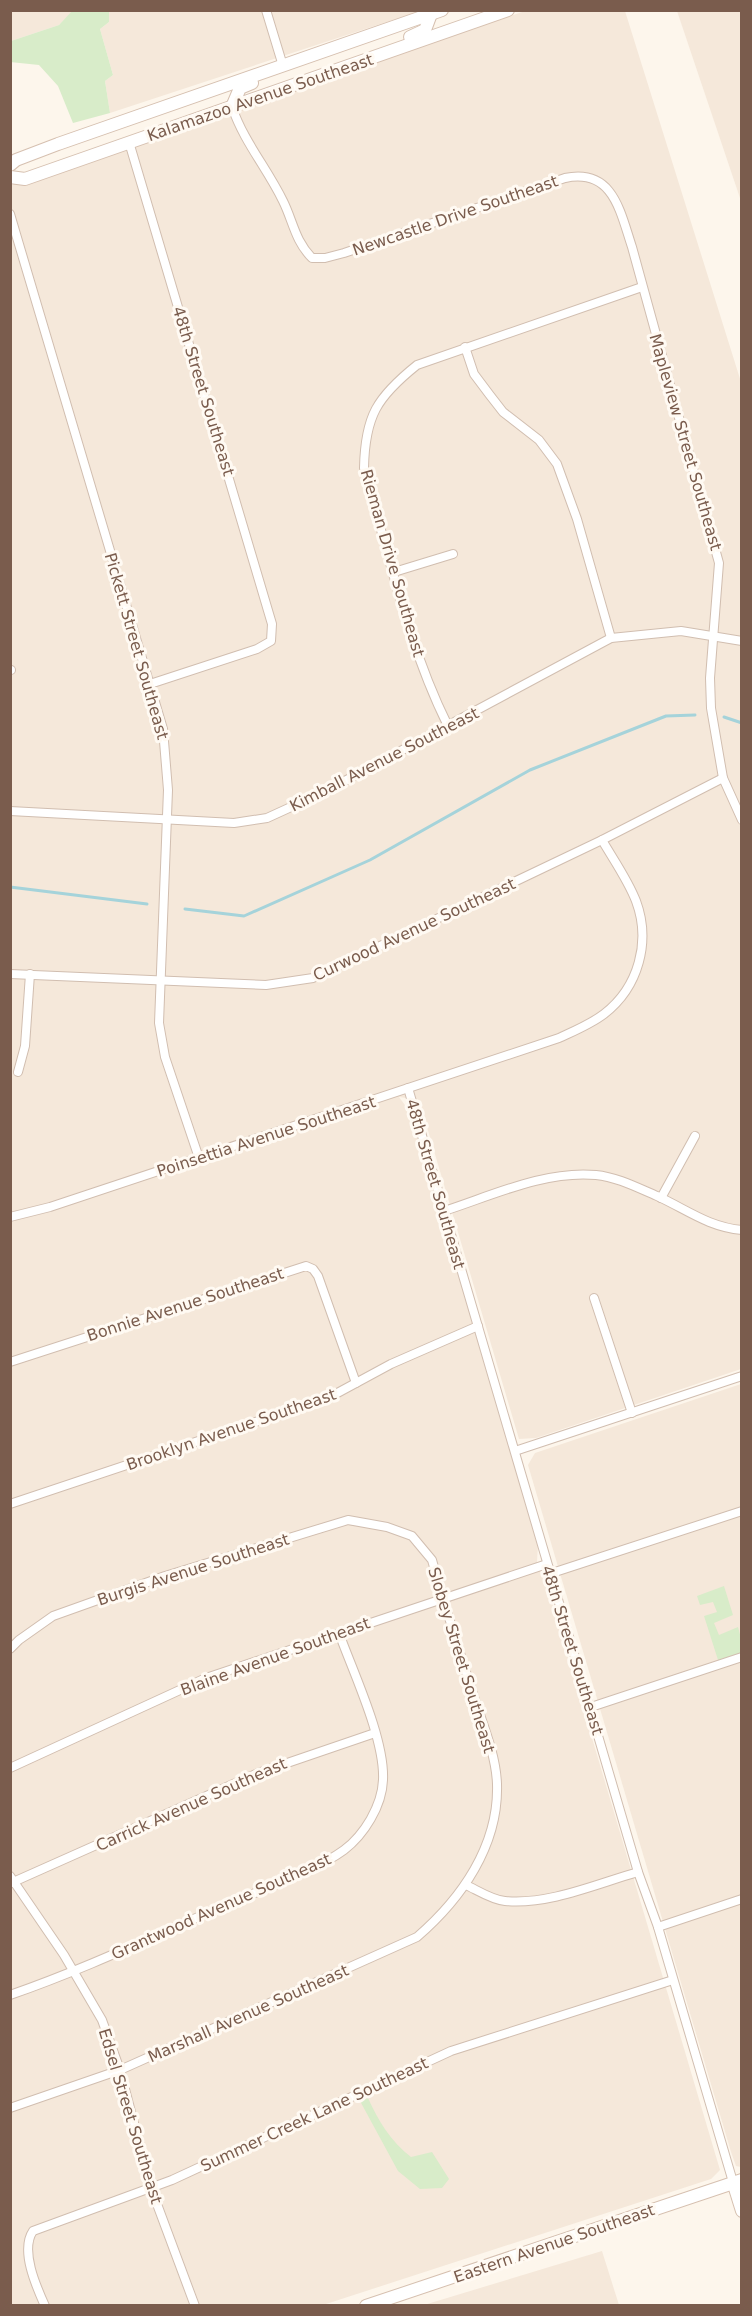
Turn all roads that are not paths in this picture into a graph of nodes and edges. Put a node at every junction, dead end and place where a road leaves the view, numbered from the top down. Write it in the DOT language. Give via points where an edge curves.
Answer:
graph roads {
  1 [pos="266,10"];
  2 [pos="508,10"];
  3 [pos="435,12"];
  4 [pos="304,59"];
  5 [pos="283,66"];
  6 [pos="348,67"];
  7 [pos="232,107"];
  8 [pos="129,142"];
  9 [pos="10,165"];
  10 [pos="10,177"];
  11 [pos="597,179"];
  12 [pos="10,214"];
  13 [pos="642,287"];
  14 [pos="465,347"];
  15 [pos="453,554"];
  16 [pos="394,572"];
  17 [pos="715,636"];
  18 [pos="611,638"];
  19 [pos="741,641"];
  20 [pos="150,684"];
  21 [pos="448,726"];
  22 [pos="723,778"];
  23 [pos="10,811"];
  24 [pos="741,820"];
  25 [pos="167,821"];
  26 [pos="602,840"];
  27 [pos="10,974"];
  28 [pos="30,974"];
  29 [pos="160,981"];
  30 [pos="18,1072"];
  31 [pos="408,1088"];
  32 [pos="695,1136"];
  33 [pos="199,1158"];
  34 [pos="661,1198"];
  35 [pos="444,1211"];
  36 [pos="10,1217"];
  37 [pos="741,1230"];
  38 [pos="594,1298"];
  39 [pos="478,1326"];
  40 [pos="10,1362"];
  41 [pos="741,1376"];
  42 [pos="356,1383"];
  43 [pos="632,1413"];
  44 [pos="515,1451"];
  45 [pos="10,1504"];
  46 [pos="741,1510"];
  47 [pos="387,1527"];
  48 [pos="547,1564"];
  49 [pos="552,1573"];
  50 [pos="443,1599"];
  51 [pos="339,1633"];
  52 [pos="10,1649"];
  53 [pos="741,1657"];
  54 [pos="591,1707"];
  55 [pos="375,1733"];
  56 [pos="10,1768"];
  57 [pos="496,1781"];
  58 [pos="638,1872"];
  59 [pos="12,1880"];
  60 [pos="466,1885"];
  61 [pos="741,1899"];
  62 [pos="658,1927"];
  63 [pos="74,1973"];
  64 [pos="673,1980"];
  65 [pos="10,1995"];
  66 [pos="120,2070"];
  67 [pos="10,2108"];
  68 [pos="737,2181"];
  69 [pos="151,2188"];
  70 [pos="741,2211"];
  71 [pos="45,2306"];
  72 [pos="195,2306"];
  73 [pos="366,2306"];
  1 -- 5 [label="street"];
  2 -- 6 [label="main road, Kalamazoo Avenue Southeast"];
  3 -- 4 [label="main road, Kalamazoo Avenue Southeast"];
  3 -- 6 [label="main road" via="421,34 362,54"];
  4 -- 5 [label="main road, Kalamazoo Avenue Southeast"];
  4 -- 7 [label="main road" via="298,66 240,88"];
  5 -- 9 [label="main road, Kalamazoo Avenue Southeast" via="58,144"];
  6 -- 7 [label="main road, Kalamazoo Avenue Southeast"];
  7 -- 8 [label="main road, Kalamazoo Avenue Southeast"];
  7 -- 11 [label="street, Newcastle Drive Southeast" via="248,145 283,201 296,238 312,258 344,253 565,178 579,175"];
  8 -- 10 [label="main road, Kalamazoo Avenue Southeast" via="24,179"];
  8 -- 20 [label="street, 48th Street Southeast" via="270,613 271,641"];
  11 -- 13 [label="street, Mapleview Street Southeast" via="610,191 620,209"];
  12 -- 20 [label="street, Pickett Street Southeast"];
  13 -- 14 [label="street, Rieman Drive Southeast"];
  13 -- 17 [label="street, Mapleview Street Southeast" via="719,563"];
  14 -- 16 [label="street, Rieman Drive Southeast" via="417,365 390,386 374,411 364,440 364,468"];
  14 -- 18 [label="street" via="474,374 503,412 539,440 557,464"];
  15 -- 16 [label="street"];
  16 -- 21 [label="street, Rieman Drive Southeast" via="432,695"];
  17 -- 18 [label="street, Kimball Avenue Southeast" via="681,631"];
  17 -- 19 [label="street, Kimball Avenue Southeast"];
  17 -- 22 [label="street, Mapleview Street Southeast" via="711,708"];
  18 -- 21 [label="street, Kimball Avenue Southeast"];
  20 -- 25 [label="street, Pickett Street Southeast" via="166,749"];
  21 -- 25 [label="street, Kimball Avenue Southeast" via="267,818 234,823"];
  22 -- 24 [label="street, Mapleview Street Southeast"];
  22 -- 26 [label="street, Curwood Avenue Southeast"];
  23 -- 25 [label="street, Kimball Avenue Southeast"];
  25 -- 29 [label="street, Pickett Street Southeast"];
  26 -- 29 [label="street, Curwood Avenue Southeast" via="313,978 266,985"];
  26 -- 31 [label="street, Poinsettia Avenue Southeast" via="635,899 643,950 638,968 606,1013 568,1034"];
  27 -- 28 [label="street, Curwood Avenue Southeast"];
  28 -- 29 [label="street, Curwood Avenue Southeast"];
  28 -- 30 [label="street" via="25,1046"];
  29 -- 33 [label="street, Pickett Street Southeast" via="159,1023 165,1058"];
  31 -- 33 [label="street, Poinsettia Avenue Southeast"];
  31 -- 35 [label="street, 48th Street Southeast"];
  32 -- 34 [label="street"];
  33 -- 36 [label="street, Poinsettia Avenue Southeast"];
  34 -- 35 [label="street" via="598,1175 569,1174"];
  34 -- 37 [label="street" via="705,1222"];
  35 -- 39 [label="street, 48th Street Southeast"];
  38 -- 43 [label="street"];
  39 -- 42 [label="street, Brooklyn Avenue Southeast"];
  39 -- 44 [label="street, 48th Street Southeast"];
  40 -- 42 [label="street, Bonnie Avenue Southeast" via="306,1266 318,1276"];
  41 -- 43 [label="street"];
  42 -- 45 [label="street, Brooklyn Avenue Southeast" via="330,1396"];
  43 -- 44 [label="street"];
  44 -- 48 [label="street, 48th Street Southeast"];
  46 -- 49 [label="street"];
  47 -- 50 [label="street, Slobey Street Southeast" via="412,1536 432,1560"];
  47 -- 52 [label="street, Burgis Avenue Southeast" via="348,1520 165,1576 53,1616"];
  48 -- 49 [label="street, 48th Street Southeast"];
  48 -- 50 [label="street, Blaine Avenue Southeast"];
  49 -- 54 [label="street, 48th Street Southeast"];
  50 -- 51 [label="street, Blaine Avenue Southeast"];
  50 -- 57 [label="street, Slobey Street Southeast" via="490,1748"];
  51 -- 55 [label="street, Grantwood Avenue Southeast"];
  51 -- 56 [label="street, Blaine Avenue Southeast" via="206,1678"];
  53 -- 54 [label="street"];
  54 -- 58 [label="street, 48th Street Southeast"];
  55 -- 59 [label="street, Carrick Avenue Southeast" via="258,1773"];
  55 -- 63 [label="street, Grantwood Avenue Southeast" via="383,1781 377,1803 368,1823 342,1851"];
  57 -- 60 [label="street, Marshall Avenue Southeast" via="494,1812 482,1854"];
  58 -- 60 [label="street" via="528,1900 503,1901"];
  58 -- 62 [label="street, 48th Street Southeast"];
  59 -- 63 [label="street, Edsel Street Southeast"];
  60 -- 66 [label="street, Marshall Avenue Southeast" via="417,1937"];
  61 -- 62 [label="street"];
  62 -- 64 [label="street, 48th Street Southeast"];
  63 -- 65 [label="street, Grantwood Avenue Southeast"];
  63 -- 66 [label="street, Edsel Street Southeast" via="102,2020"];
  64 -- 68 [label="street, 48th Street Southeast"];
  64 -- 69 [label="street, Summer Creek Lane Southeast" via="451,2051"];
  66 -- 67 [label="street, Marshall Avenue Southeast"];
  66 -- 69 [label="street, Edsel Street Southeast"];
  68 -- 70 [label="main road, 48th Street Southeast"];
  68 -- 73 [label="main road, Eastern Avenue Southeast"];
  69 -- 71 [label="street, Summer Creek Lane Southeast" via="33,2231 27,2250"];
  69 -- 72 [label="street, Edsel Street Southeast"];
}
